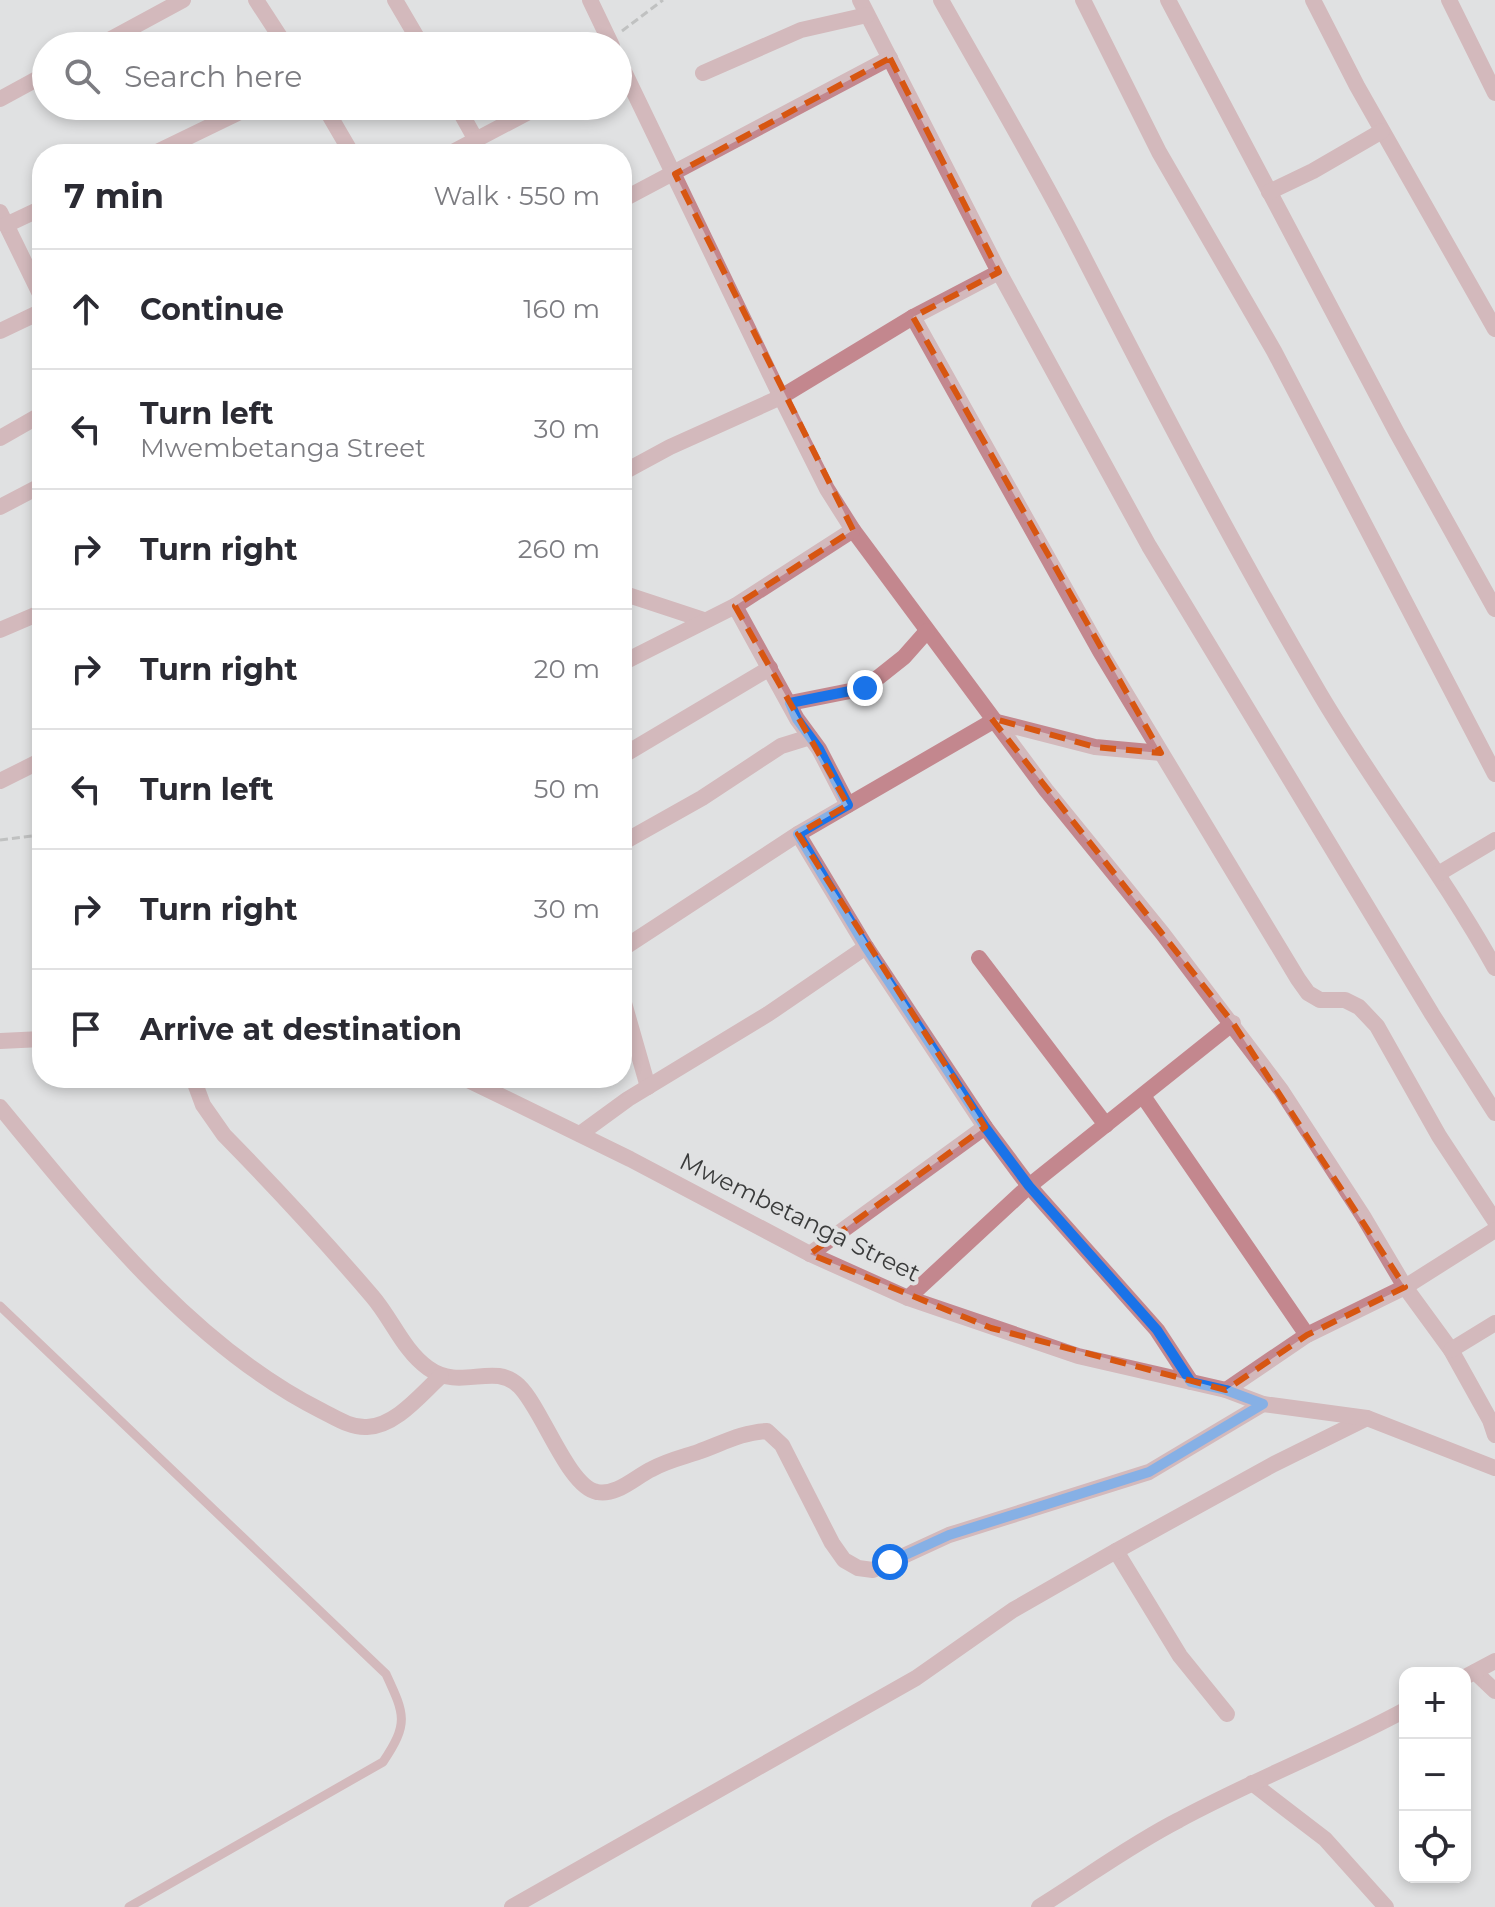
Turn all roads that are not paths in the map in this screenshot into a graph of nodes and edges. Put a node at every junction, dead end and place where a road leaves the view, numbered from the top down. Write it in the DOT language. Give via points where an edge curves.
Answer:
graph roads {
  1 [pos="183,0"];
  2 [pos="256,0"];
  3 [pos="395,0"];
  4 [pos="590,0"];
  5 [pos="941,0"];
  6 [pos="1083,0"];
  7 [pos="1168,0"];
  8 [pos="1313,0"];
  9 [pos="1449,0"];
  10 [pos="863,7"];
  11 [pos="124,32"];
  12 [pos="277,32"];
  13 [pos="414,32"];
  14 [pos="605,32"];
  15 [pos="890,58"];
  16 [pos="703,73"];
  17 [pos="32,82"];
  18 [pos="632,87"];
  19 [pos="1495,93"];
  20 [pos="0,99"];
  21 [pos="223,120"];
  22 [pos="332,120"];
  23 [pos="465,120"];
  24 [pos="514,120"];
  25 [pos="1382,131"];
  26 [pos="476,140"];
  27 [pos="174,144"];
  28 [pos="346,144"];
  29 [pos="468,144"];
  30 [pos="675,174"];
  31 [pos="1269,192"];
  32 [pos="632,195"];
  33 [pos="32,211"];
  34 [pos="3,218"];
  35 [pos="999,272"];
  36 [pos="32,277"];
  37 [pos="32,316"];
  38 [pos="913,317"];
  39 [pos="1495,329"];
  40 [pos="0,331"];
  41 [pos="781,397"];
  42 [pos="32,420"];
  43 [pos="0,438"];
  44 [pos="632,468"];
  45 [pos="32,490"];
  46 [pos="0,507"];
  47 [pos="853,530"];
  48 [pos="632,596"];
  49 [pos="735,606"];
  50 [pos="1495,609"];
  51 [pos="32,616"];
  52 [pos="704,620"];
  53 [pos="0,630"];
  54 [pos="927,631"];
  55 [pos="632,658"];
  56 [pos="770,668"];
  57 [pos="790,703"];
  58 [pos="993,721"];
  59 [pos="810,737"];
  60 [pos="632,750"];
  61 [pos="1161,753"];
  62 [pos="32,765"];
  63 [pos="1495,774"];
  64 [pos="0,781"];
  65 [pos="848,805"];
  66 [pos="798,834"];
  67 [pos="632,837"];
  68 [pos="1495,840"];
  69 [pos="1438,874"];
  70 [pos="632,942"];
  71 [pos="866,947"];
  72 [pos="979,958"];
  73 [pos="1495,968"];
  74 [pos="1233,1023"];
  75 [pos="632,1031"];
  76 [pos="32,1039"];
  77 [pos="0,1041"];
  78 [pos="648,1087"];
  79 [pos="197,1088"];
  80 [pos="485,1088"];
  81 [pos="1143,1096"];
  82 [pos="0,1107"];
  83 [pos="1495,1113"];
  84 [pos="1106,1125"];
  85 [pos="985,1127"];
  86 [pos="580,1134"];
  87 [pos="1029,1186"];
  88 [pos="1495,1221"];
  89 [pos="1495,1230"];
  90 [pos="810,1254"];
  91 [pos="1405,1287"];
  92 [pos="908,1298"];
  93 [pos="0,1306"];
  94 [pos="1495,1323"];
  95 [pos="1307,1335"];
  96 [pos="1451,1350"];
  97 [pos="441,1376"];
  98 [pos="1191,1382"];
  99 [pos="1226,1390"];
  100 [pos="1263,1404"];
  101 [pos="1367,1418"];
  102 [pos="1495,1435"];
  103 [pos="1495,1468"];
  104 [pos="1116,1551"];
  105 [pos="1495,1661"];
  106 [pos="1471,1674"];
  107 [pos="1471,1676"];
  108 [pos="1495,1691"];
  109 [pos="1399,1713"];
  110 [pos="1227,1714"];
  111 [pos="1252,1783"];
  112 [pos="1049,1904"];
  113 [pos="129,1907"];
  114 [pos="512,1907"];
  115 [pos="1386,1907"];
  1 -- 11 [label="street"];
  2 -- 12 [label="street"];
  3 -- 13 [label="street"];
  4 -- 14 [label="street"];
  5 -- 69 [label="street" via="1078,245 1174,435 1320,694"];
  6 -- 63 [label="street" via="1159,152 1274,351"];
  7 -- 31 [label="street"];
  8 -- 25 [label="street"];
  9 -- 19 [label="street"];
  10 -- 15 [label="street"];
  10 -- 16 [label="street"];
  15 -- 30 [label="street"];
  15 -- 35 [label="street"];
  17 -- 20 [label="street"];
  18 -- 30 [label="street"];
  21 -- 27 [label="street"];
  22 -- 28 [label="street"];
  23 -- 26 [label="street"];
  24 -- 26 [label="street"];
  25 -- 31 [label="street"];
  25 -- 39 [label="street"];
  26 -- 29 [label="street"];
  30 -- 32 [label="street"];
  30 -- 41 [label="street"];
  31 -- 50 [label="street"];
  33 -- 34 [label="street"];
  34 -- 36 [label="street"];
  35 -- 38 [label="street"];
  35 -- 83 [label="street" via="1175,589"];
  37 -- 40 [label="street"];
  38 -- 41 [label="street"];
  38 -- 61 [label="street"];
  41 -- 44 [label="street"];
  41 -- 47 [label="street"];
  42 -- 43 [label="street"];
  45 -- 46 [label="street"];
  47 -- 49 [label="street"];
  47 -- 54 [label="street"];
  48 -- 52 [label="street"];
  49 -- 52 [label="street"];
  49 -- 56 [label="street"];
  51 -- 53 [label="street"];
  52 -- 55 [label="street"];
  54 -- 57 [label="street" via="865,688"];
  54 -- 58 [label="street"];
  56 -- 57 [label="street"];
  56 -- 60 [label="street"];
  57 -- 59 [label="street"];
  58 -- 61 [label="street" via="1095,747"];
  58 -- 65 [label="street"];
  58 -- 74 [label="street"];
  59 -- 65 [label="street"];
  59 -- 67 [label="street" via="781,746"];
  61 -- 88 [label="street" via="1308,993 1320,1000 1345,1000 1377,1026"];
  62 -- 64 [label="street"];
  65 -- 66 [label="street"];
  66 -- 70 [label="street"];
  66 -- 71 [label="street"];
  68 -- 69 [label="street"];
  69 -- 73 [label="street"];
  71 -- 78 [label="street"];
  71 -- 85 [label="street"];
  72 -- 84 [label="street"];
  74 -- 81 [label="street"];
  74 -- 91 [label="street" via="1309,1131"];
  75 -- 78 [label="street"];
  76 -- 77 [label="street"];
  78 -- 86 [label="street"];
  79 -- 97 [label="street" via="224,1135 375,1299 406,1347"];
  80 -- 86 [label="street, Mwembetanga Street"];
  81 -- 84 [label="street"];
  81 -- 95 [label="street"];
  82 -- 97 [label="street" via="169,1298 236,1355 301,1400 365,1428 394,1417"];
  84 -- 87 [label="street"];
  85 -- 87 [label="street"];
  85 -- 90 [label="street"];
  86 -- 90 [label="street, Mwembetanga Street"];
  87 -- 92 [label="street"];
  87 -- 98 [label="street" via="1157,1330"];
  89 -- 91 [label="street"];
  90 -- 92 [label="street, Mwembetanga Street"];
  91 -- 95 [label="street"];
  91 -- 96 [label="street"];
  92 -- 98 [label="street, Mwembetanga Street" via="1078,1356"];
  93 -- 113 [label="lane" via="386,1674 402,1709 399,1737 383,1762"];
  94 -- 96 [label="street"];
  95 -- 99 [label="street"];
  96 -- 102 [label="street"];
  97 -- 100 [label="street" via="504,1377 518,1385 574,1475 597,1492 749,1432 767,1431 782,1445 844,1560 873,1570 949,1535 1149,1472"];
  98 -- 99 [label="street, Mwembetanga Street"];
  99 -- 100 [label="street, Mwembetanga Street"];
  100 -- 101 [label="street, Mwembetanga Street"];
  101 -- 103 [label="street, Mwembetanga Street"];
  101 -- 104 [label="street"];
  104 -- 110 [label="street" via="1180,1656"];
  104 -- 114 [label="street" via="1013,1610 916,1678"];
  105 -- 106 [label="street"];
  107 -- 108 [label="street"];
  109 -- 111 [label="street"];
  111 -- 112 [label="street" via="1136,1843"];
  111 -- 115 [label="street" via="1325,1839"];
}
